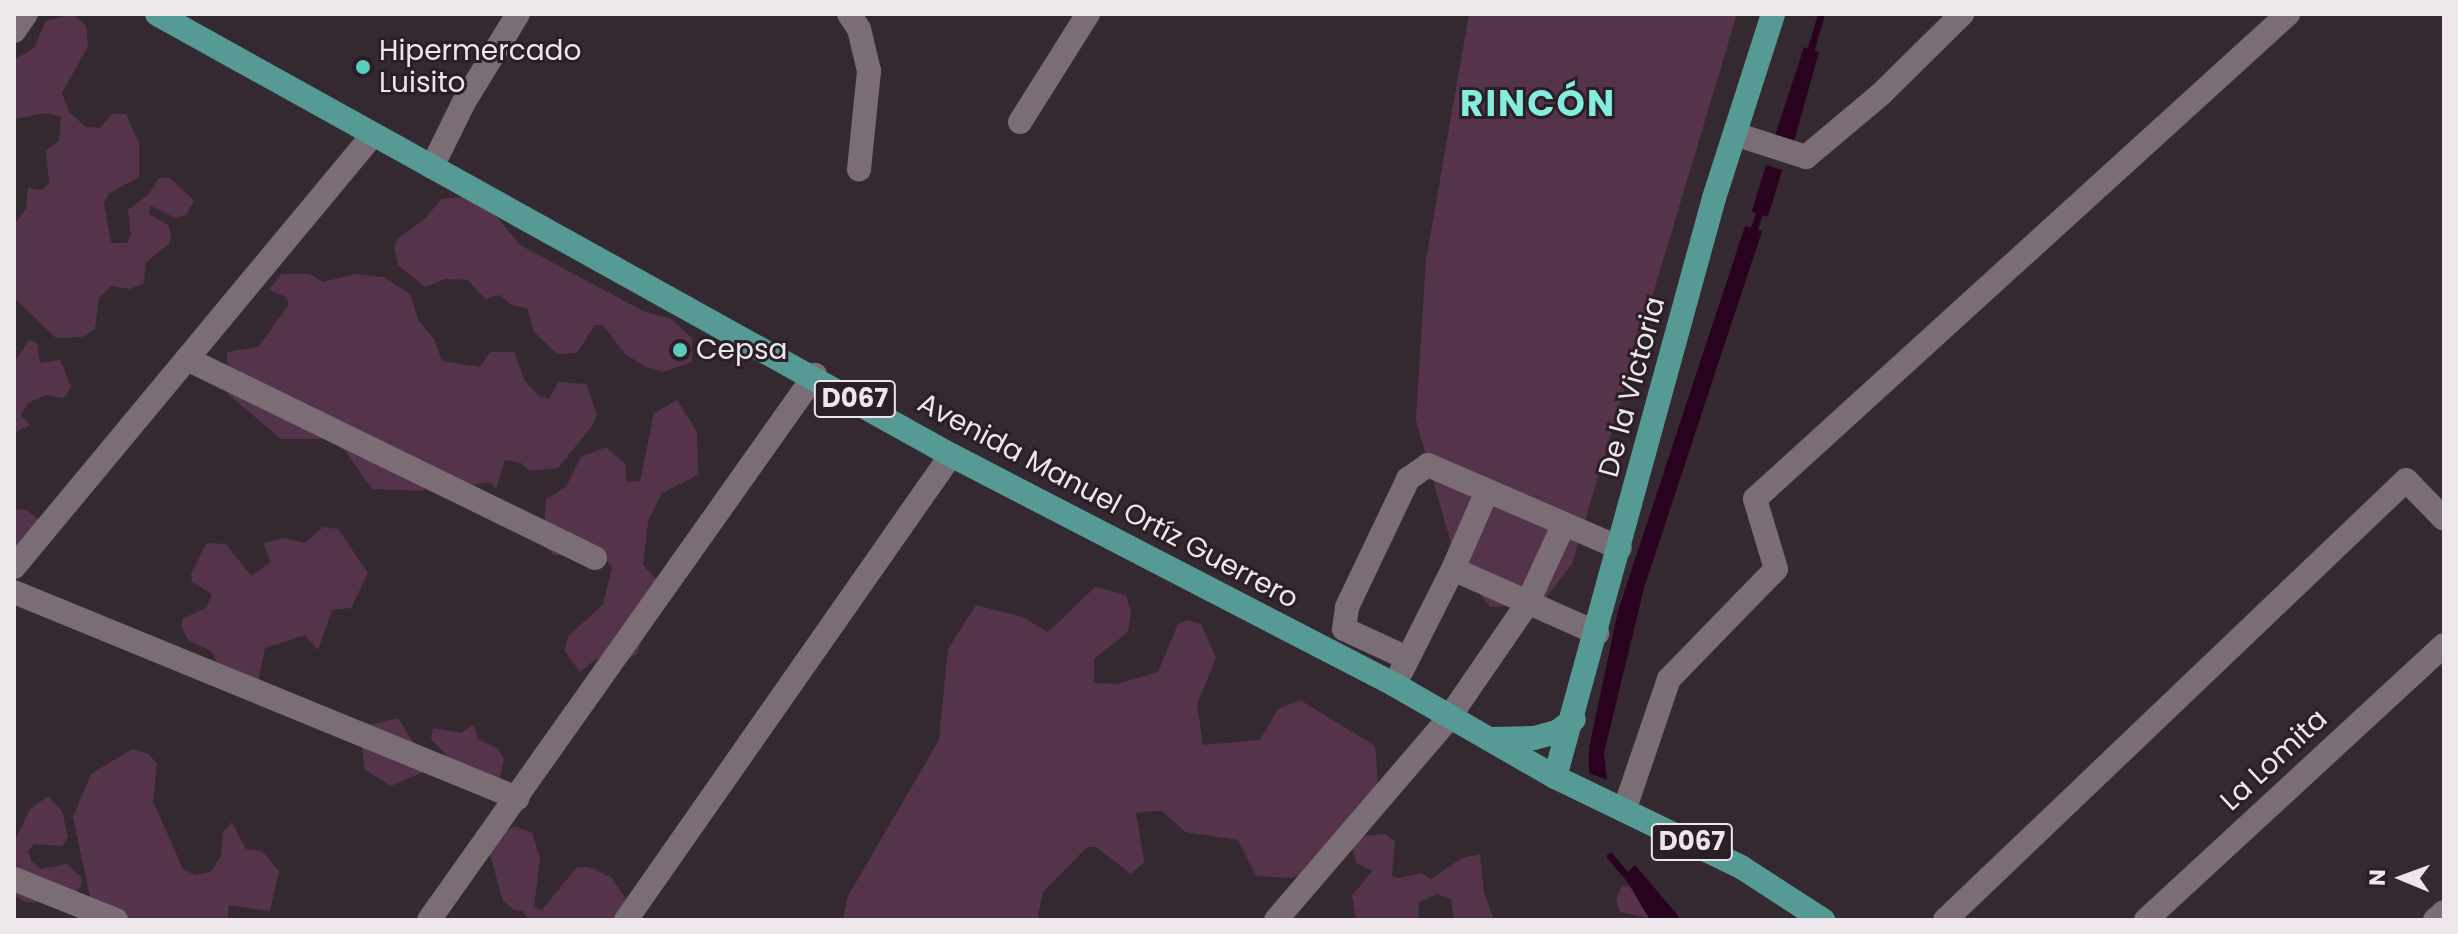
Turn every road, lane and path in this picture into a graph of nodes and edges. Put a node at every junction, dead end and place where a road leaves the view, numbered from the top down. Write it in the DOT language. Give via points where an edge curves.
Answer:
graph roads {
  1 [pos="26,14"];
  2 [pos="157,14"];
  3 [pos="518,14"];
  4 [pos="849,14"];
  5 [pos="1088,14"];
  6 [pos="1773,14"];
  7 [pos="1962,14"];
  8 [pos="2288,14"];
  9 [pos="14,31"];
  10 [pos="1020,122"];
  11 [pos="1735,134"];
  12 [pos="372,136"];
  13 [pos="432,167"];
  14 [pos="859,169"];
  15 [pos="187,359"];
  16 [pos="815,375"];
  17 [pos="951,455"];
  18 [pos="1487,491"];
  19 [pos="2444,519"];
  20 [pos="1564,524"];
  21 [pos="1620,548"];
  22 [pos="595,558"];
  23 [pos="14,567"];
  24 [pos="1453,569"];
  25 [pos="14,592"];
  26 [pos="1527,604"];
  27 [pos="1597,633"];
  28 [pos="2444,645"];
  29 [pos="1407,658"];
  30 [pos="1395,685"];
  31 [pos="1448,719"];
  32 [pos="1574,719"];
  33 [pos="1488,739"];
  34 [pos="1555,777"];
  35 [pos="517,798"];
  36 [pos="1625,808"];
  37 [pos="14,879"];
  38 [pos="2444,912"];
  39 [pos="116,920"];
  40 [pos="429,920"];
  41 [pos="626,920"];
  42 [pos="1276,920"];
  43 [pos="1823,920"];
  44 [pos="1945,920"];
  45 [pos="2146,920"];
  46 [pos="2435,920"];
  1 -- 9 [label="street"];
  2 -- 12 [label="main road, Avenida Manuel Ortíz Guerrero / D067"];
  3 -- 13 [label="street"];
  4 -- 14 [label="street" via="859,29 869,71"];
  5 -- 10 [label="street"];
  6 -- 11 [label="main road, De la Victoria"];
  7 -- 11 [label="street" via="1881,94 1806,157"];
  8 -- 36 [label="street" via="1755,499 1776,569 1669,679"];
  11 -- 21 [label="main road, De la Victoria"];
  12 -- 13 [label="main road, Avenida Manuel Ortíz Guerrero / D067"];
  12 -- 15 [label="street"];
  13 -- 16 [label="main road, Avenida Manuel Ortíz Guerrero / D067"];
  15 -- 22 [label="street"];
  15 -- 23 [label="street"];
  16 -- 17 [label="main road, Avenida Manuel Ortíz Guerrero / D067"];
  16 -- 35 [label="street"];
  17 -- 30 [label="main road, Avenida Manuel Ortíz Guerrero / D067"];
  17 -- 41 [label="street"];
  18 -- 20 [label="street"];
  18 -- 24 [label="street"];
  18 -- 29 [label="street" via="1428,465 1408,479 1347,607 1344,629"];
  19 -- 44 [label="street" via="2406,480"];
  20 -- 21 [label="street"];
  20 -- 26 [label="street"];
  21 -- 27 [label="main road, De la Victoria"];
  24 -- 26 [label="street"];
  24 -- 29 [label="street"];
  25 -- 35 [label="street"];
  26 -- 27 [label="street"];
  26 -- 31 [label="street"];
  27 -- 32 [label="main road, De la Victoria"];
  28 -- 45 [label="street, La Lomita"];
  29 -- 30 [label="street"];
  30 -- 31 [label="main road, Avenida Manuel Ortíz Guerrero / D067"];
  31 -- 33 [label="main road, Avenida Manuel Ortíz Guerrero / D067"];
  31 -- 42 [label="street"];
  32 -- 33 [label="main road" via="1557,732 1534,738"];
  32 -- 34 [label="main road, De la Victoria"];
  33 -- 34 [label="main road, Avenida Manuel Ortíz Guerrero / D067"];
  34 -- 36 [label="main road, Avenida Manuel Ortíz Guerrero / D067"];
  35 -- 40 [label="street"];
  36 -- 43 [label="main road, Avenida Manuel Ortíz Guerrero / D067" via="1741,867"];
  37 -- 39 [label="street"];
  38 -- 46 [label="street"];
}
